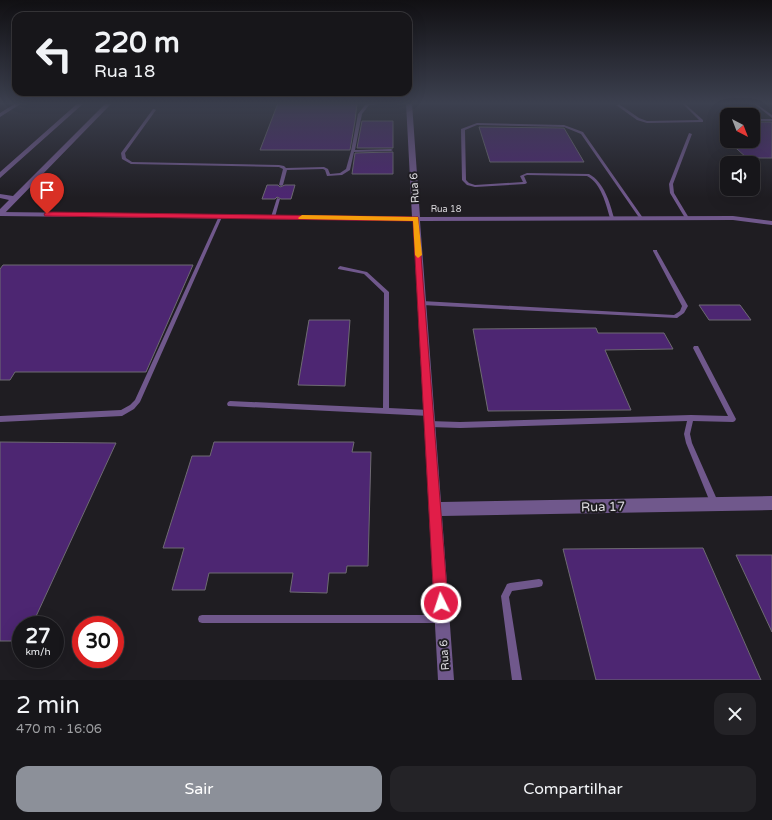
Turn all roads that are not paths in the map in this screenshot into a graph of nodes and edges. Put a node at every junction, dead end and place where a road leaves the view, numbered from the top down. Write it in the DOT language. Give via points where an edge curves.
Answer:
graph roads {
  1 [pos="690,134"];
  2 [pos="46,135"];
  3 [pos="77,135"];
  4 [pos="137,135"];
  5 [pos="356,135"];
  6 [pos="411,135"];
  7 [pos="463,135"];
  8 [pos="583,135"];
  9 [pos="353,150"];
  10 [pos="391,150"];
  11 [pos="285,169"];
  12 [pos="0,176"];
  13 [pos="281,185"];
  14 [pos="0,196"];
  15 [pos="13,199"];
  16 [pos="278,199"];
  17 [pos="0,213"];
  18 [pos="220,217"];
  19 [pos="273,217"];
  20 [pos="612,218"];
  21 [pos="641,218"];
  22 [pos="687,218"];
  23 [pos="416,219"];
  24 [pos="772,223"];
  25 [pos="655,252"];
  26 [pos="340,268"];
  27 [pos="422,303"];
  28 [pos="696,348"];
  29 [pos="230,404"];
  30 [pos="386,411"];
  31 [pos="691,418"];
  32 [pos="0,419"];
  33 [pos="429,419"];
  34 [pos="716,504"];
  35 [pos="772,504"];
  36 [pos="435,509"];
  37 [pos="539,583"];
  38 [pos="202,619"];
  39 [pos="442,619"];
  40 [pos="446,680"];
  41 [pos="517,680"];
  1 -- 22 [label="lane" via="671,184 672,193"];
  2 -- 12 [label="street"];
  3 -- 15 [label="street"];
  4 -- 11 [label="lane" via="123,154 124,159 131,163 279,166"];
  5 -- 9 [label="lane"];
  6 -- 23 [label="street, Rua 6"];
  7 -- 20 [label="lane" via="464,180 468,184 475,186 525,183 522,176 527,174 588,175 599,184"];
  8 -- 21 [label="lane"];
  9 -- 10 [label="lane"];
  9 -- 11 [label="lane" via="348,170 341,174 328,175 324,168"];
  11 -- 13 [label="lane"];
  14 -- 15 [label="street"];
  15 -- 17 [label="street"];
  16 -- 19 [label="lane"];
  17 -- 18 [label="street, Rua 18"];
  18 -- 19 [label="street, Rua 18"];
  18 -- 32 [label="lane" via="137,402 132,408 122,413"];
  19 -- 23 [label="street, Rua 18"];
  20 -- 21 [label="street, Rua 18"];
  20 -- 23 [label="street, Rua 18"];
  21 -- 22 [label="street, Rua 18"];
  22 -- 24 [label="street, Rua 18" via="733,218"];
  23 -- 27 [label="street, Rua 6"];
  25 -- 27 [label="lane" via="685,306 675,317"];
  26 -- 30 [label="lane" via="365,273 387,292"];
  27 -- 33 [label="street, Rua 6"];
  28 -- 31 [label="lane" via="733,419"];
  29 -- 30 [label="lane"];
  30 -- 33 [label="lane"];
  31 -- 33 [label="lane" via="460,425"];
  31 -- 34 [label="lane" via="687,434 689,443"];
  33 -- 36 [label="street, Rua 6"];
  34 -- 35 [label="street, Rua 17"];
  34 -- 36 [label="street, Rua 17"];
  36 -- 39 [label="street, Rua 6"];
  37 -- 41 [label="lane" via="510,587 504,596"];
  38 -- 39 [label="lane"];
  39 -- 40 [label="street, Rua 6"];
}
